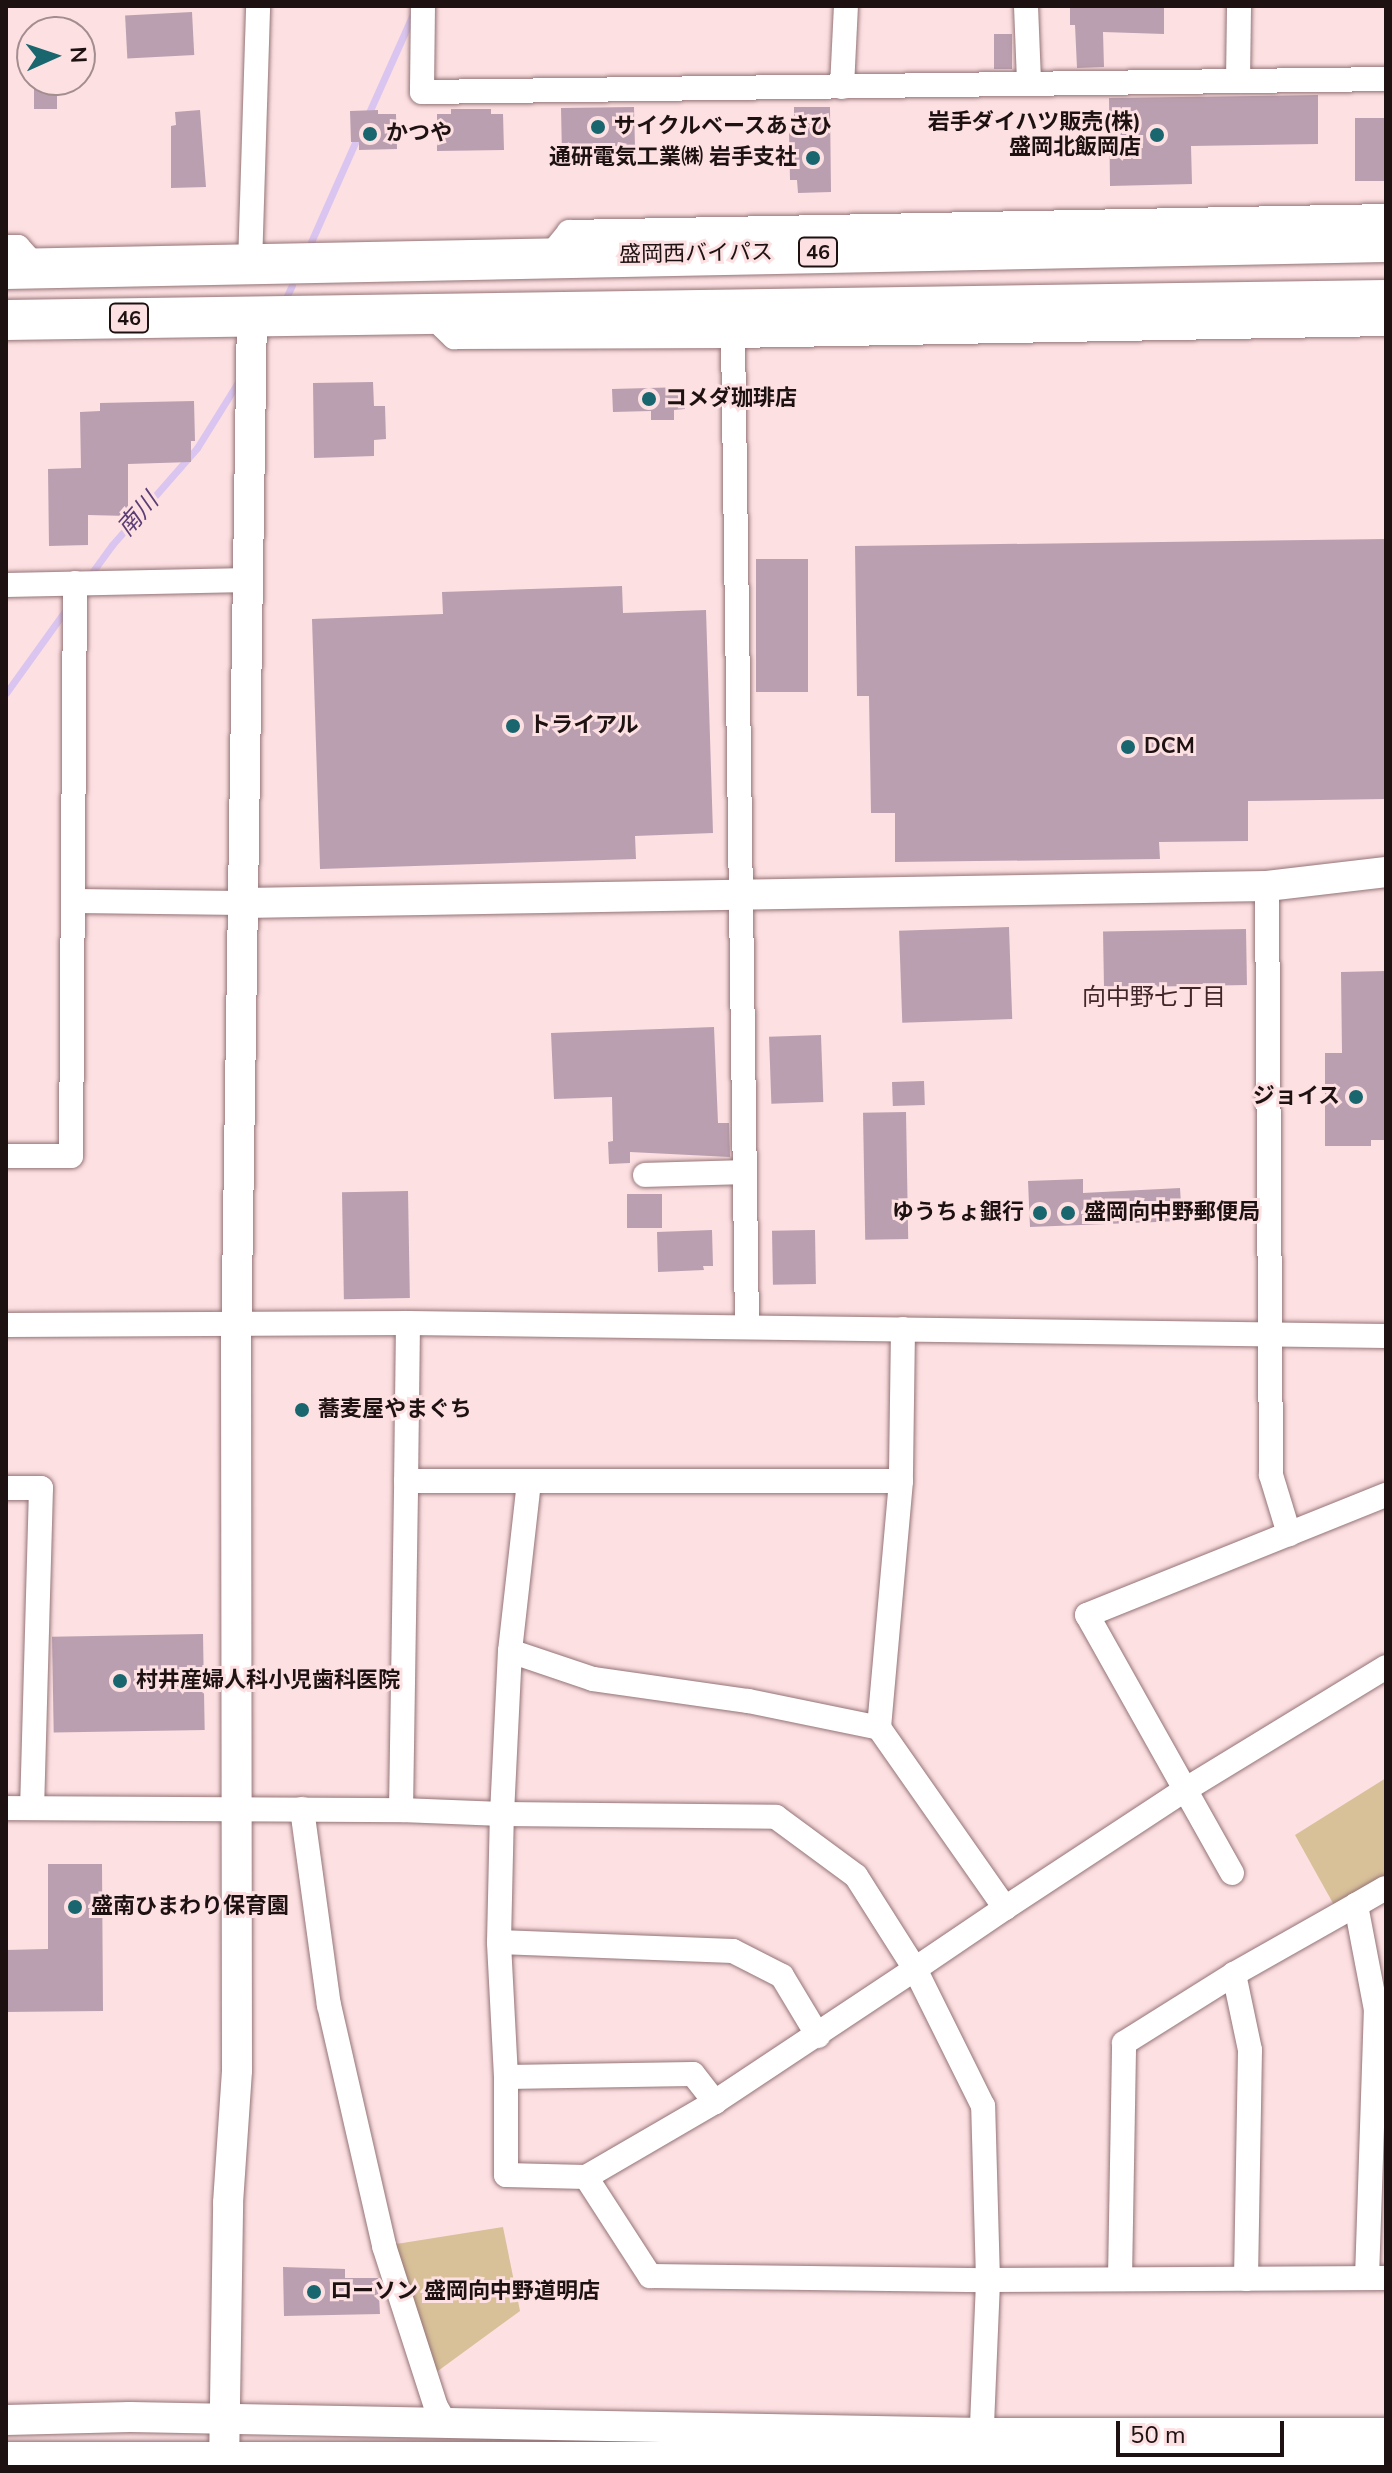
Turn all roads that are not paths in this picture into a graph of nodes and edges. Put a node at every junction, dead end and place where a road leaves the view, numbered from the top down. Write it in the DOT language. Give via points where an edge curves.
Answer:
graph roads {
  1 [pos="258,6"];
  2 [pos="423,6"];
  3 [pos="846,6"];
  4 [pos="1026,6"];
  5 [pos="1239,6"];
  6 [pos="1386,79"];
  7 [pos="1238,81"];
  8 [pos="1029,82"];
  9 [pos="842,87"];
  10 [pos="1386,216"];
  11 [pos="1386,242"];
  12 [pos="549,257"];
  13 [pos="16,261"];
  14 [pos="250,265"];
  15 [pos="1386,300"];
  16 [pos="429,313"];
  17 [pos="6,320"];
  18 [pos="1386,324"];
  19 [pos="252,327"];
  20 [pos="733,336"];
  21 [pos="249,580"];
  22 [pos="75,583"];
  23 [pos="6,585"];
  24 [pos="1386,872"];
  25 [pos="1267,886"];
  26 [pos="740,893"];
  27 [pos="75,901"];
  28 [pos="243,903"];
  29 [pos="6,1156"];
  30 [pos="744,1172"];
  31 [pos="645,1175"];
  32 [pos="408,1323"];
  33 [pos="6,1325"];
  34 [pos="237,1326"];
  35 [pos="747,1327"];
  36 [pos="903,1329"];
  37 [pos="1272,1332"];
  38 [pos="1386,1336"];
  39 [pos="406,1481"];
  40 [pos="529,1481"];
  41 [pos="901,1481"];
  42 [pos="6,1488"];
  43 [pos="1386,1495"];
  44 [pos="1289,1534"];
  45 [pos="510,1651"];
  46 [pos="1386,1667"];
  47 [pos="879,1728"];
  48 [pos="1183,1791"];
  49 [pos="6,1808"];
  50 [pos="32,1808"];
  51 [pos="236,1809"];
  52 [pos="302,1809"];
  53 [pos="401,1810"];
  54 [pos="502,1814"];
  55 [pos="1232,1873"];
  56 [pos="1386,1888"];
  57 [pos="1356,1905"];
  58 [pos="1005,1908"];
  59 [pos="499,1942"];
  60 [pos="915,1969"];
  61 [pos="1234,1974"];
  62 [pos="818,2036"];
  63 [pos="506,2077"];
  64 [pos="715,2102"];
  65 [pos="586,2177"];
  66 [pos="1377,2278"];
  67 [pos="1120,2279"];
  68 [pos="1246,2279"];
  69 [pos="988,2280"];
  70 [pos="224,2418"];
  71 [pos="6,2420"];
  72 [pos="445,2422"];
  73 [pos="1386,2433"];
  74 [pos="981,2452"];
  75 [pos="6,2457"];
  76 [pos="459,2462"];
  77 [pos="224,2463"];
  78 [pos="1386,2463"];
  1 -- 14 [label="street"];
  2 -- 9 [label="street" via="422,92"];
  3 -- 9 [label="street"];
  4 -- 8 [label="street"];
  5 -- 7 [label="street"];
  6 -- 7 [label="street"];
  7 -- 8 [label="street"];
  8 -- 9 [label="street"];
  10 -- 12 [label="street" via="569,232"];
  11 -- 12 [label="highway, 盛岡西バイパス / 46"];
  12 -- 14 [label="highway, 盛岡西バイパス / 46"];
  13 -- 14 [label="highway, 盛岡西バイパス / 46"];
  15 -- 16 [label="highway, 46"];
  16 -- 19 [label="highway, 46"];
  16 -- 20 [label="street" via="454,337"];
  17 -- 19 [label="highway, 46"];
  18 -- 20 [label="street"];
  19 -- 21 [label="street"];
  20 -- 26 [label="street"];
  21 -- 22 [label="street"];
  21 -- 28 [label="street"];
  22 -- 23 [label="street"];
  22 -- 27 [label="street"];
  24 -- 25 [label="street"];
  25 -- 26 [label="street"];
  25 -- 37 [label="street"];
  26 -- 28 [label="street"];
  26 -- 30 [label="street"];
  27 -- 28 [label="street"];
  27 -- 29 [label="street" via="71,1156"];
  28 -- 34 [label="street"];
  30 -- 31 [label="street"];
  30 -- 35 [label="street"];
  32 -- 34 [label="street"];
  32 -- 35 [label="street"];
  32 -- 39 [label="street"];
  33 -- 34 [label="street"];
  34 -- 51 [label="street"];
  35 -- 36 [label="street"];
  36 -- 37 [label="street"];
  36 -- 41 [label="street"];
  37 -- 38 [label="street"];
  37 -- 44 [label="street" via="1271,1475"];
  39 -- 40 [label="street"];
  39 -- 53 [label="street"];
  40 -- 41 [label="street"];
  40 -- 45 [label="street"];
  41 -- 47 [label="street"];
  42 -- 50 [label="street" via="41,1488"];
  43 -- 44 [label="street"];
  44 -- 48 [label="street" via="1087,1615"];
  45 -- 47 [label="street" via="593,1679 748,1701"];
  45 -- 54 [label="street"];
  46 -- 48 [label="street"];
  47 -- 58 [label="street"];
  48 -- 55 [label="street"];
  48 -- 58 [label="street"];
  49 -- 50 [label="street"];
  50 -- 51 [label="street"];
  51 -- 52 [label="street"];
  51 -- 70 [label="street" via="237,2070 228,2203"];
  52 -- 53 [label="street"];
  52 -- 72 [label="street" via="329,2005 384,2246"];
  53 -- 54 [label="street"];
  54 -- 59 [label="street"];
  54 -- 60 [label="street" via="776,1817 856,1876"];
  56 -- 57 [label="street"];
  57 -- 61 [label="street"];
  57 -- 66 [label="street" via="1376,2010"];
  58 -- 60 [label="street"];
  59 -- 62 [label="street" via="733,1951 782,1976"];
  59 -- 63 [label="street"];
  60 -- 62 [label="street"];
  60 -- 69 [label="street" via="983,2106"];
  61 -- 67 [label="street" via="1124,2043"];
  61 -- 68 [label="street" via="1250,2050"];
  62 -- 64 [label="street"];
  63 -- 64 [label="street" via="693,2074"];
  63 -- 65 [label="street" via="506,2175"];
  64 -- 65 [label="street"];
  65 -- 69 [label="street" via="650,2276"];
  66 -- 68 [label="street"];
  67 -- 68 [label="street"];
  67 -- 69 [label="street"];
  69 -- 74 [label="street"];
  70 -- 71 [label="street"];
  70 -- 72 [label="street"];
  70 -- 77 [label="street"];
  72 -- 74 [label="street"];
  73 -- 74 [label="street"];
  74 -- 76 [label="street"];
  74 -- 78 [label="street"];
  75 -- 77 [label="street"];
  76 -- 77 [label="street"];
}
